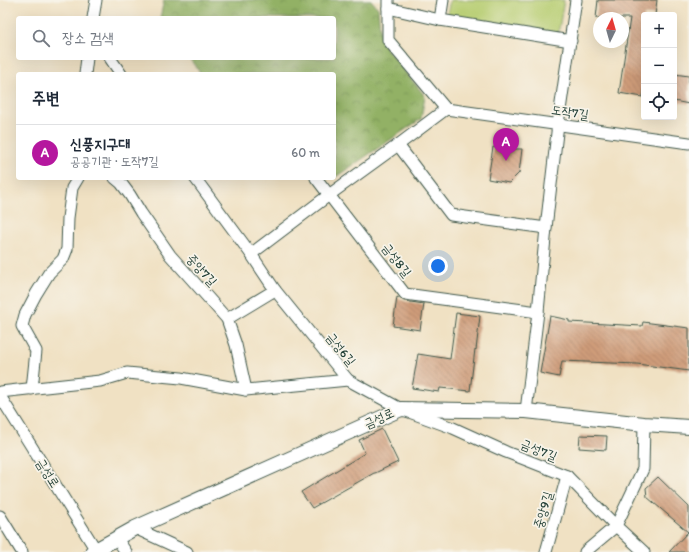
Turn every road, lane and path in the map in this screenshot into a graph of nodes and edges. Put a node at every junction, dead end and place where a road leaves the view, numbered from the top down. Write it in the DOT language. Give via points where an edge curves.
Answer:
graph roads {
  1 [pos="96,0"];
  2 [pos="443,0"];
  3 [pos="576,0"];
  4 [pos="388,4"];
  5 [pos="93,16"];
  6 [pos="440,20"];
  7 [pos="571,41"];
  8 [pos="87,60"];
  9 [pos="111,60"];
  10 [pos="85,72"];
  11 [pos="120,72"];
  12 [pos="446,109"];
  13 [pos="558,124"];
  14 [pos="689,143"];
  15 [pos="398,146"];
  16 [pos="77,180"];
  17 [pos="117,180"];
  18 [pos="196,180"];
  19 [pos="318,180"];
  20 [pos="329,195"];
  21 [pos="546,228"];
  22 [pos="251,254"];
  23 [pos="275,290"];
  24 [pos="538,312"];
  25 [pos="227,319"];
  26 [pos="348,380"];
  27 [pos="32,389"];
  28 [pos="246,390"];
  29 [pos="0,392"];
  30 [pos="0,396"];
  31 [pos="401,408"];
  32 [pos="526,411"];
  33 [pos="644,424"];
  34 [pos="689,427"];
  35 [pos="567,476"];
  36 [pos="0,516"];
  37 [pos="616,526"];
  38 [pos="136,528"];
  39 [pos="117,539"];
  40 [pos="94,551"];
  41 [pos="22,552"];
  42 [pos="126,552"];
  43 [pos="187,552"];
  44 [pos="546,552"];
  45 [pos="585,552"];
  46 [pos="644,552"];
  1 -- 5 [label="street"];
  2 -- 6 [label="street"];
  3 -- 7 [label="street"];
  4 -- 6 [label="street"];
  4 -- 12 [label="street" via="388,40"];
  6 -- 7 [label="street"];
  7 -- 13 [label="street"];
  8 -- 10 [label="street"];
  9 -- 11 [label="street"];
  12 -- 13 [label="street, 도작7길"];
  12 -- 15 [label="street"];
  13 -- 14 [label="street, 도작7길"];
  13 -- 21 [label="street"];
  15 -- 20 [label="street"];
  15 -- 21 [label="street" via="451,215"];
  16 -- 27 [label="street" via="72,188 67,249 63,259 49,273 25,315 22,326 36,351"];
  17 -- 25 [label="street, 중앙7길" via="170,255"];
  18 -- 22 [label="street, 금성6길"];
  19 -- 20 [label="street"];
  20 -- 22 [label="street"];
  20 -- 24 [label="street, 금성8길" via="405,294"];
  21 -- 24 [label="street"];
  22 -- 23 [label="street, 금성6길"];
  23 -- 25 [label="street"];
  23 -- 26 [label="street, 금성6길"];
  24 -- 32 [label="street"];
  25 -- 28 [label="street, 중앙7길"];
  26 -- 28 [label="street"];
  26 -- 31 [label="street, 금성6길"];
  27 -- 28 [label="street" via="100,381 127,373 181,378"];
  27 -- 29 [label="street"];
  30 -- 40 [label="street, 금성로"];
  31 -- 32 [label="street, 금성로"];
  31 -- 35 [label="street, 금성7길"];
  31 -- 38 [label="street, 금성로"];
  32 -- 33 [label="street, 금성로"];
  33 -- 34 [label="street, 금성로"];
  33 -- 37 [label="street" via="643,469"];
  35 -- 37 [label="street, 금성7길"];
  35 -- 44 [label="street, 중앙9길"];
  36 -- 41 [label="street"];
  37 -- 45 [label="street"];
  37 -- 46 [label="street, 금성7길"];
  38 -- 39 [label="street, 금성로"];
  38 -- 43 [label="street"];
  39 -- 40 [label="street, 금성로"];
  39 -- 42 [label="street"];
}
